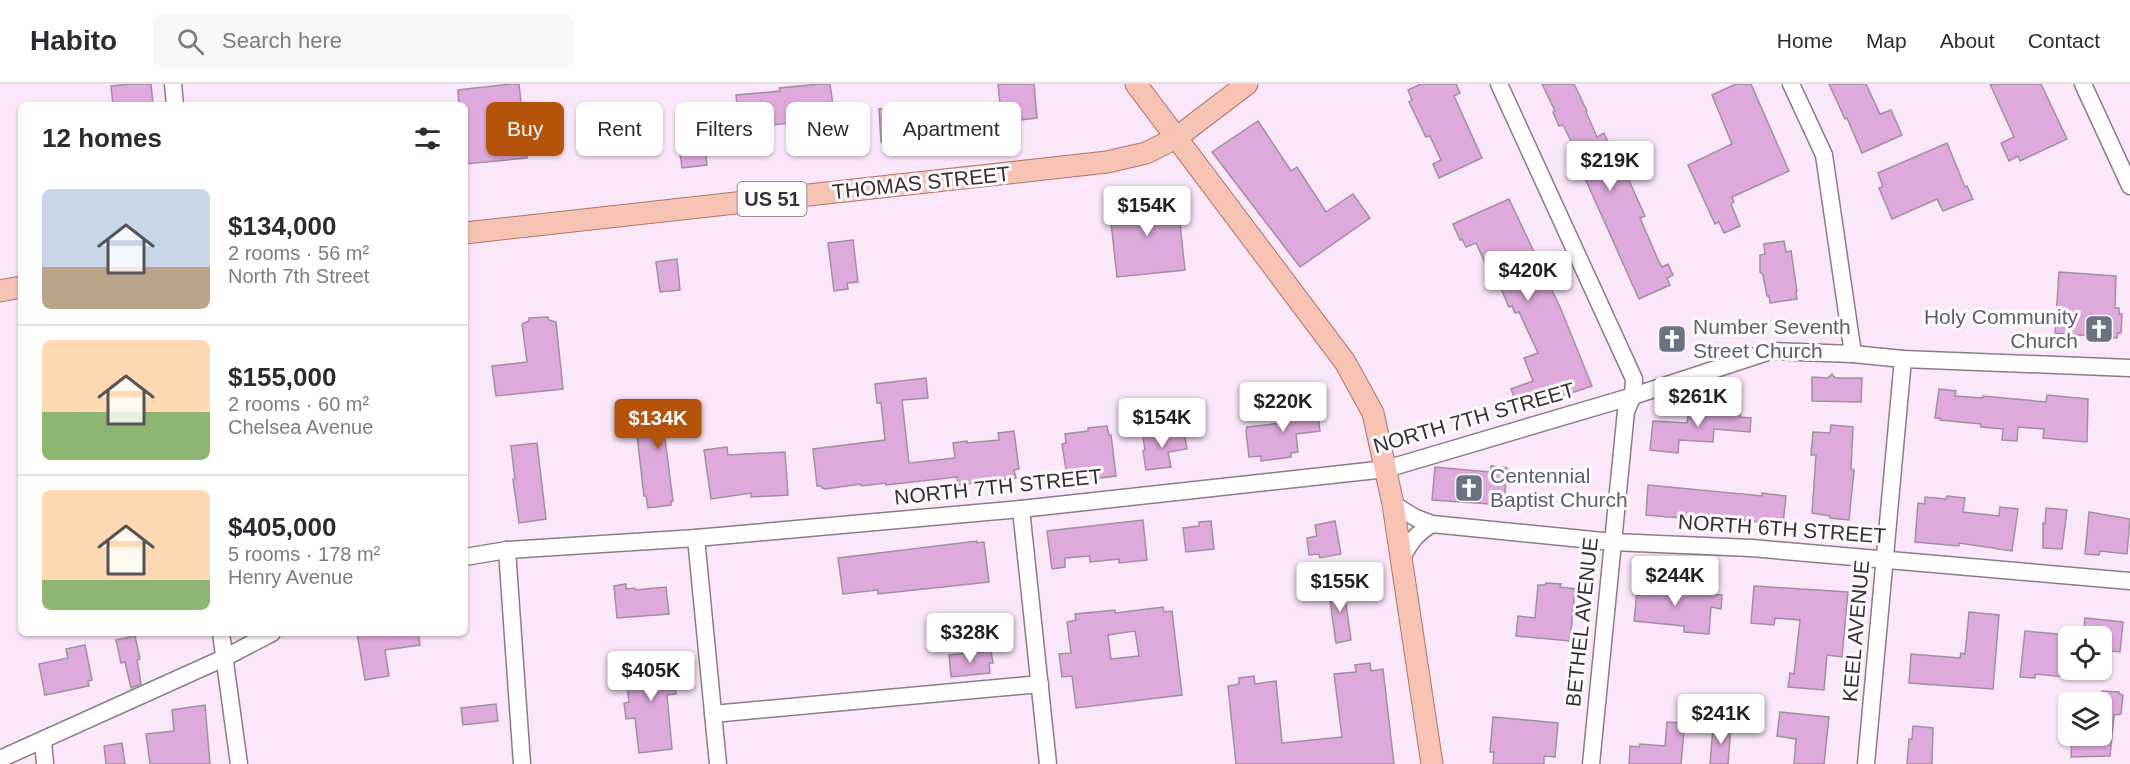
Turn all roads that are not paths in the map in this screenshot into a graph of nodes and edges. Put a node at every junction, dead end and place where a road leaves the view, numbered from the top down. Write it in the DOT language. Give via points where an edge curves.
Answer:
graph roads {
  1 [pos="173,84"];
  2 [pos="1136,84"];
  3 [pos="1247,84"];
  4 [pos="1499,84"];
  5 [pos="1791,84"];
  6 [pos="2083,84"];
  7 [pos="175,102"];
  8 [pos="1176,138"];
  9 [pos="2130,186"];
  10 [pos="468,233"];
  11 [pos="18,288"];
  12 [pos="0,291"];
  13 [pos="1853,354"];
  14 [pos="1903,360"];
  15 [pos="2130,368"];
  16 [pos="1633,396"];
  17 [pos="1386,469"];
  18 [pos="1393,504"];
  19 [pos="1021,509"];
  20 [pos="1432,524"];
  21 [pos="696,538"];
  22 [pos="1613,542"];
  23 [pos="507,550"];
  24 [pos="468,556"];
  25 [pos="1402,558"];
  26 [pos="1885,559"];
  27 [pos="2130,581"];
  28 [pos="221,636"];
  29 [pos="266,636"];
  30 [pos="224,658"];
  31 [pos="1040,684"];
  32 [pos="713,714"];
  33 [pos="43,741"];
  34 [pos="0,759"];
  35 [pos="45,764"];
  36 [pos="238,764"];
  37 [pos="522,764"];
  38 [pos="718,764"];
  39 [pos="1048,764"];
  40 [pos="1432,764"];
  41 [pos="1592,764"];
  42 [pos="1866,764"];
  1 -- 7 [label="street"];
  2 -- 8 [label="main road"];
  3 -- 8 [label="main road, THOMAS STREET / US 51"];
  4 -- 16 [label="street, BETHEL AVENUE" via="1634,379"];
  5 -- 13 [label="street" via="1824,155"];
  6 -- 9 [label="street"];
  8 -- 10 [label="main road, THOMAS STREET / US 51" via="1146,153 1079,166"];
  8 -- 17 [label="main road" via="1345,362 1373,413"];
  11 -- 12 [label="main road"];
  13 -- 14 [label="street, NORTH 7TH STREET"];
  13 -- 16 [label="street, NORTH 7TH STREET" via="1771,351"];
  14 -- 15 [label="street, NORTH 7TH STREET"];
  14 -- 26 [label="street, KEEL AVENUE"];
  16 -- 17 [label="street, NORTH 7TH STREET"];
  16 -- 22 [label="street, BETHEL AVENUE" via="1626,411"];
  17 -- 18 [label="main road"];
  17 -- 19 [label="street, NORTH 7TH STREET"];
  18 -- 20 [label="street, NORTH 6TH STREET"];
  18 -- 25 [label="main road"];
  19 -- 21 [label="street, NORTH 7TH STREET"];
  19 -- 31 [label="street"];
  20 -- 22 [label="street, NORTH 6TH STREET"];
  20 -- 25 [label="street" via="1418,533"];
  21 -- 23 [label="street, NORTH 7TH STREET"];
  21 -- 32 [label="street"];
  22 -- 26 [label="street, NORTH 6TH STREET"];
  22 -- 41 [label="street, BETHEL AVENUE"];
  23 -- 24 [label="street, NORTH 7TH STREET"];
  23 -- 37 [label="street"];
  25 -- 40 [label="main road"];
  26 -- 27 [label="street, NORTH 6TH STREET"];
  26 -- 42 [label="street, KEEL AVENUE"];
  28 -- 30 [label="street"];
  29 -- 30 [label="street"];
  30 -- 33 [label="street"];
  30 -- 36 [label="street"];
  31 -- 32 [label="street"];
  31 -- 39 [label="street"];
  32 -- 38 [label="street"];
  33 -- 34 [label="street"];
  33 -- 35 [label="street"];
}
